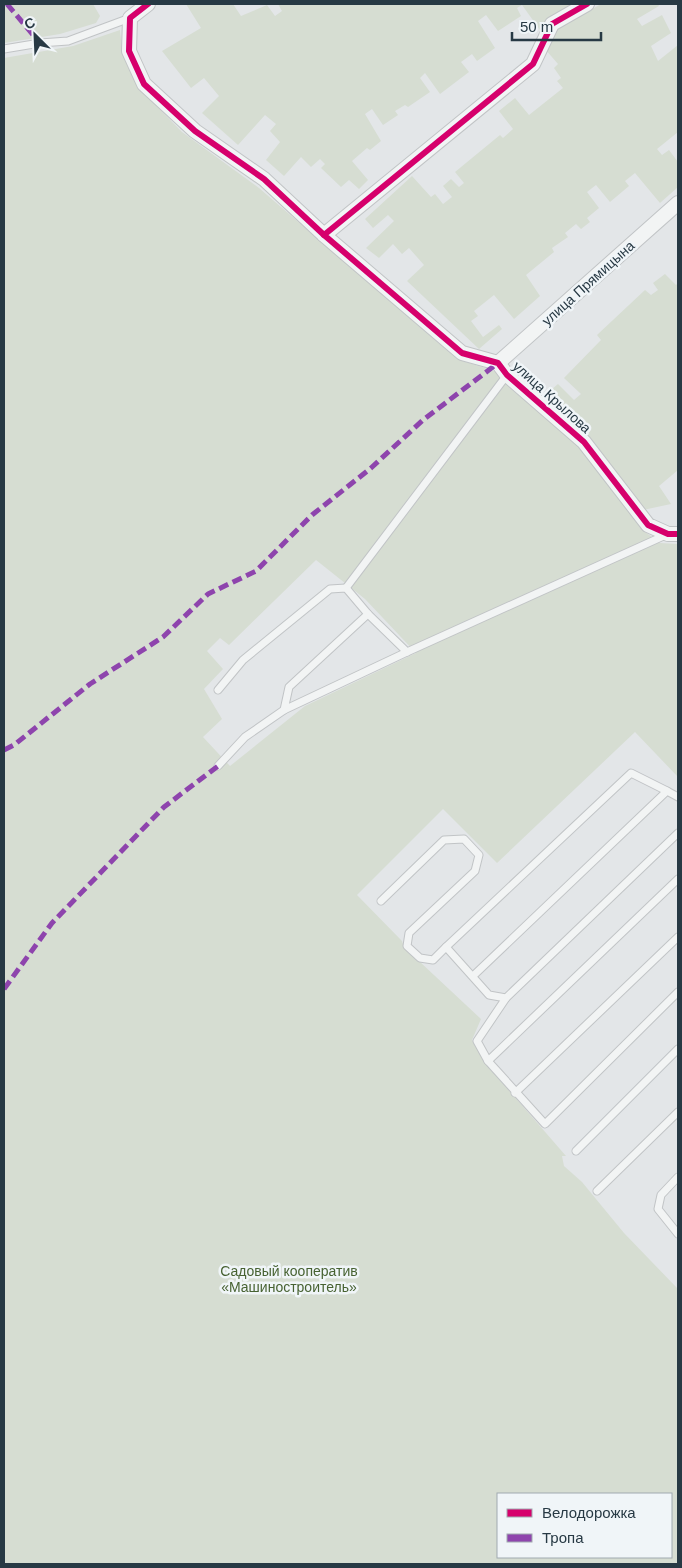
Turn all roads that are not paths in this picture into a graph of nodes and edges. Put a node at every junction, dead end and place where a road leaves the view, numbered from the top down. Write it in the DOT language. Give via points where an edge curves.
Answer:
graph roads {
  1 [pos="148,4"];
  2 [pos="587,4"];
  3 [pos="130,18"];
  4 [pos="4,49"];
  5 [pos="678,203"];
  6 [pos="324,235"];
  7 [pos="498,363"];
  8 [pos="507,375"];
  9 [pos="673,534"];
  10 [pos="346,588"];
  11 [pos="368,614"];
  12 [pos="407,652"];
  13 [pos="218,690"];
  14 [pos="284,710"];
  15 [pos="218,766"];
  16 [pos="667,791"];
  17 [pos="678,796"];
  18 [pos="678,833"];
  19 [pos="678,879"];
  20 [pos="382,901"];
  21 [pos="678,937"];
  22 [pos="446,947"];
  23 [pos="473,976"];
  24 [pos="678,992"];
  25 [pos="506,998"];
  26 [pos="678,1049"];
  27 [pos="488,1061"];
  28 [pos="515,1093"];
  29 [pos="678,1112"];
  30 [pos="576,1151"];
  31 [pos="678,1177"];
  32 [pos="596,1191"];
  33 [pos="678,1234"];
  1 -- 3 [label="street"];
  2 -- 6 [label="street" via="552,24 533,64"];
  3 -- 4 [label="lane" via="68,41"];
  3 -- 6 [label="street, улица Крылова" via="129,51 144,84 195,131 264,179"];
  5 -- 7 [label="street, улица Прямицына"];
  6 -- 7 [label="street, улица Крылова" via="462,353"];
  7 -- 8 [label="street, улица Крылова"];
  8 -- 9 [label="street, улица Крылова" via="584,442 648,525"];
  8 -- 10 [label="lane"];
  9 -- 12 [label="lane"];
  10 -- 11 [label="lane"];
  10 -- 13 [label="lane" via="330,588 243,660"];
  11 -- 12 [label="lane"];
  11 -- 14 [label="lane" via="289,686"];
  12 -- 14 [label="lane"];
  14 -- 15 [label="lane" via="245,737"];
  16 -- 17 [label="lane"];
  16 -- 22 [label="lane" via="631,773"];
  16 -- 23 [label="lane"];
  18 -- 25 [label="lane"];
  19 -- 27 [label="lane"];
  20 -- 22 [label="lane" via="444,840 464,840 479,855 475,871 409,933 407,946 420,958 432,960"];
  21 -- 28 [label="lane"];
  22 -- 23 [label="lane"];
  23 -- 25 [label="lane" via="489,994"];
  24 -- 28 [label="lane" via="545,1124"];
  25 -- 27 [label="lane" via="477,1041"];
  26 -- 30 [label="lane"];
  27 -- 28 [label="lane"];
  29 -- 32 [label="lane"];
  31 -- 33 [label="lane" via="661,1195 658,1209"];
}
